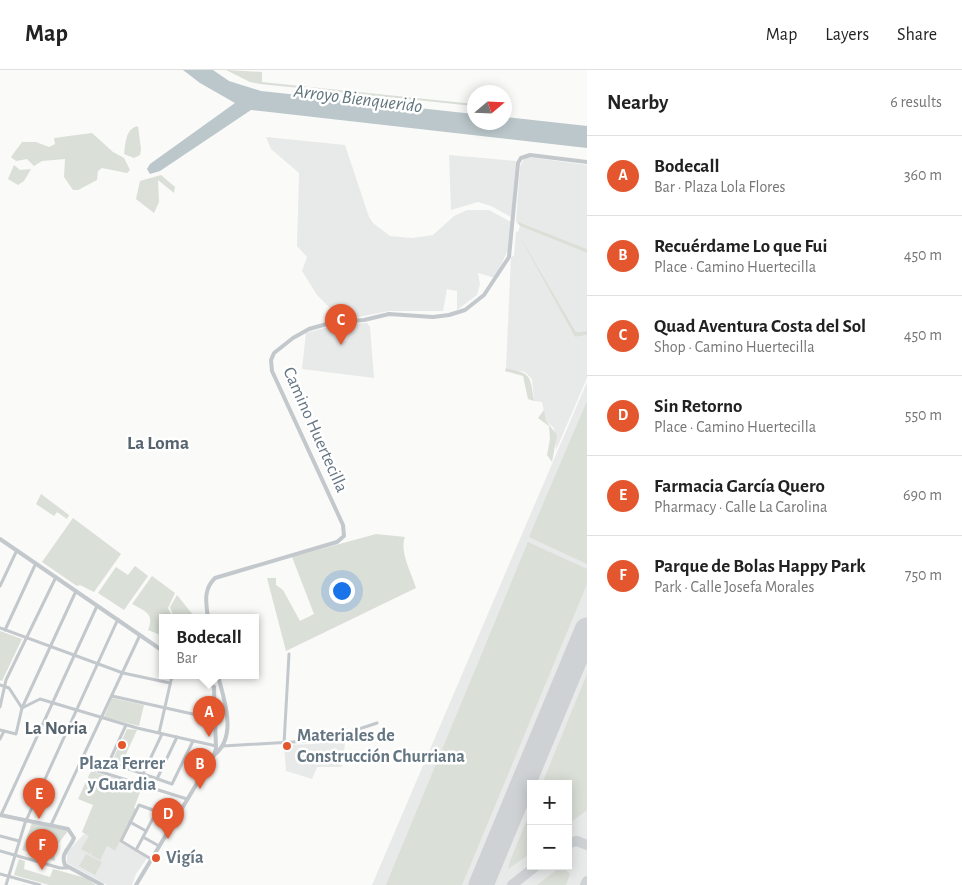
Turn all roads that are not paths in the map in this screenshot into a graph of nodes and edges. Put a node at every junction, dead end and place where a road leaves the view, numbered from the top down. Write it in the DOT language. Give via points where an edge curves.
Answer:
graph roads {
  1 [pos="587,162"];
  2 [pos="0,539"];
  3 [pos="17,550"];
  4 [pos="36,563"];
  5 [pos="56,576"];
  6 [pos="0,586"];
  7 [pos="77,590"];
  8 [pos="98,605"];
  9 [pos="208,614"];
  10 [pos="118,619"];
  11 [pos="0,628"];
  12 [pos="5,630"];
  13 [pos="140,635"];
  14 [pos="27,638"];
  15 [pos="51,646"];
  16 [pos="159,648"];
  17 [pos="289,654"];
  18 [pos="74,655"];
  19 [pos="98,664"];
  20 [pos="122,673"];
  21 [pos="171,679"];
  22 [pos="204,679"];
  23 [pos="219,679"];
  24 [pos="170,683"];
  25 [pos="0,685"];
  26 [pos="221,686"];
  27 [pos="5,687"];
  28 [pos="214,687"];
  29 [pos="112,696"];
  30 [pos="52,703"];
  31 [pos="0,707"];
  32 [pos="22,708"];
  33 [pos="164,708"];
  34 [pos="76,710"];
  35 [pos="101,718"];
  36 [pos="215,719"];
  37 [pos="377,723"];
  38 [pos="126,725"];
  39 [pos="2,731"];
  40 [pos="160,734"];
  41 [pos="177,737"];
  42 [pos="0,739"];
  43 [pos="193,741"];
  44 [pos="284,744"];
  45 [pos="216,746"];
  46 [pos="223,746"];
  47 [pos="214,755"];
  48 [pos="95,770"];
  49 [pos="143,774"];
  50 [pos="157,779"];
  51 [pos="187,800"];
  52 [pos="157,811"];
  53 [pos="0,815"];
  54 [pos="154,816"];
  55 [pos="176,818"];
  56 [pos="26,820"];
  57 [pos="130,822"];
  58 [pos="171,824"];
  59 [pos="51,826"];
  60 [pos="146,831"];
  61 [pos="0,836"];
  62 [pos="143,837"];
  63 [pos="19,841"];
  64 [pos="159,846"];
  65 [pos="136,850"];
  66 [pos="0,851"];
  67 [pos="15,855"];
  68 [pos="151,859"];
  69 [pos="68,868"];
  70 [pos="0,874"];
  71 [pos="9,876"];
  72 [pos="6,885"];
  73 [pos="40,885"];
  74 [pos="101,885"];
  75 [pos="136,885"];
  1 -- 9 [label="street, Camino Huertecilla" via="530,155 521,158 509,257 484,295 465,310 433,317 389,314 334,322 309,329 274,353 272,371 343,525 344,536 337,542 215,578 206,592"];
  2 -- 3 [label="street"];
  3 -- 4 [label="street"];
  3 -- 6 [label="street"];
  4 -- 5 [label="street"];
  4 -- 12 [label="street"];
  5 -- 7 [label="street"];
  5 -- 14 [label="street"];
  7 -- 8 [label="street"];
  7 -- 15 [label="street"];
  8 -- 10 [label="street"];
  8 -- 18 [label="street"];
  10 -- 13 [label="street"];
  10 -- 19 [label="street"];
  11 -- 12 [label="street"];
  12 -- 14 [label="street"];
  13 -- 16 [label="street"];
  13 -- 20 [label="street"];
  14 -- 15 [label="street"];
  14 -- 27 [label="street"];
  15 -- 18 [label="street"];
  15 -- 32 [label="street"];
  17 -- 44 [label="street"];
  18 -- 19 [label="street"];
  18 -- 30 [label="street"];
  19 -- 20 [label="street"];
  19 -- 34 [label="street"];
  20 -- 24 [label="street"];
  20 -- 29 [label="street"];
  21 -- 24 [label="street"];
  22 -- 28 [label="street"];
  23 -- 26 [label="street"];
  24 -- 33 [label="street"];
  25 -- 27 [label="street"];
  26 -- 28 [label="street"];
  26 -- 46 [label="street" via="228,725"];
  27 -- 31 [label="street"];
  27 -- 32 [label="street"];
  28 -- 36 [label="street"];
  29 -- 33 [label="street"];
  29 -- 35 [label="street"];
  30 -- 32 [label="street" via="40,699"];
  30 -- 34 [label="street"];
  30 -- 53 [label="street"];
  32 -- 39 [label="street" via="16,734"];
  33 -- 36 [label="street"];
  33 -- 40 [label="street"];
  34 -- 35 [label="street"];
  34 -- 56 [label="street"];
  35 -- 38 [label="street"];
  35 -- 59 [label="street"];
  36 -- 45 [label="street"];
  37 -- 44 [label="street" via="326,740"];
  38 -- 40 [label="street"];
  38 -- 49 [label="street" via="109,762"];
  39 -- 42 [label="street"];
  40 -- 41 [label="street"];
  40 -- 49 [label="street"];
  41 -- 43 [label="street"];
  41 -- 50 [label="street"];
  43 -- 45 [label="street"];
  43 -- 50 [label="street" via="172,784"];
  44 -- 46 [label="street"];
  45 -- 47 [label="street"];
  46 -- 47 [label="street"];
  47 -- 51 [label="street"];
  48 -- 51 [label="street"];
  49 -- 50 [label="street"];
  51 -- 55 [label="street"];
  52 -- 54 [label="street"];
  52 -- 55 [label="street"];
  52 -- 57 [label="street" via="139,805"];
  53 -- 56 [label="street"];
  54 -- 58 [label="street"];
  54 -- 60 [label="street"];
  55 -- 58 [label="street"];
  56 -- 59 [label="street"];
  56 -- 63 [label="street"];
  57 -- 60 [label="street"];
  57 -- 65 [label="street" via="121,841"];
  58 -- 64 [label="street"];
  59 -- 69 [label="street" via="68,829 74,835 63,857"];
  60 -- 62 [label="street"];
  61 -- 63 [label="street"];
  62 -- 64 [label="street"];
  62 -- 65 [label="street"];
  63 -- 67 [label="street"];
  64 -- 68 [label="street"];
  65 -- 68 [label="street"];
  66 -- 67 [label="street"];
  67 -- 69 [label="street"];
  67 -- 71 [label="street"];
  68 -- 75 [label="street"];
  69 -- 74 [label="street"];
  70 -- 71 [label="street"];
  71 -- 72 [label="street"];
  71 -- 73 [label="street"];
}
